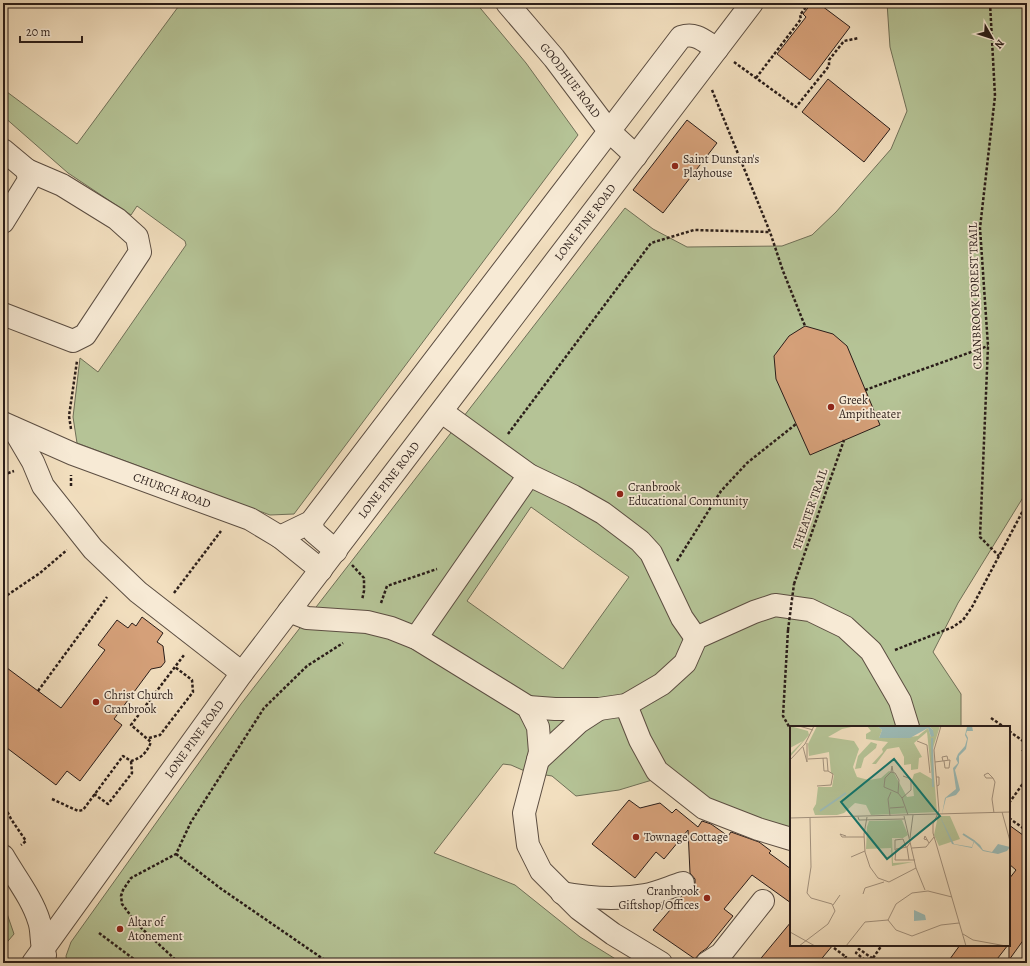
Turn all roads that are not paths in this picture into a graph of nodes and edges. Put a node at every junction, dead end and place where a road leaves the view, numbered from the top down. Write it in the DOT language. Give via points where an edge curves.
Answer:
graph roads {
  1 [pos="507,3"];
  2 [pos="752,3"];
  3 [pos="724,55"];
  4 [pos="609,131"];
  5 [pos="3,150"];
  6 [pos="636,156"];
  7 [pos="27,170"];
  8 [pos="3,222"];
  9 [pos="3,314"];
  10 [pos="442,412"];
  11 [pos="8,425"];
  12 [pos="529,475"];
  13 [pos="311,522"];
  14 [pos="280,537"];
  15 [pos="341,556"];
  16 [pos="321,570"];
  17 [pos="289,611"];
  18 [pos="416,638"];
  19 [pos="696,638"];
  20 [pos="242,673"];
  21 [pos="626,705"];
  22 [pos="528,707"];
  23 [pos="600,709"];
  24 [pos="908,726"];
  25 [pos="538,760"];
  26 [pos="783,837"];
  27 [pos="9,852"];
  28 [pos="790,854"];
  29 [pos="683,883"];
  30 [pos="562,893"];
  31 [pos="762,901"];
  32 [pos="41,958"];
  33 [pos="661,963"];
  34 [pos="707,963"];
  1 -- 4 [label="street, GOODHUE ROAD" via="554,58"];
  2 -- 3 [label="street, LONE PINE ROAD"];
  3 -- 4 [label="street" via="696,36 689,34 680,37"];
  3 -- 6 [label="street, LONE PINE ROAD"];
  4 -- 6 [label="street, GOODHUE ROAD"];
  4 -- 13 [label="street"];
  5 -- 7 [label="street"];
  6 -- 10 [label="street, LONE PINE ROAD"];
  7 -- 8 [label="street" via="29,180"];
  7 -- 9 [label="street" via="62,185 117,219 137,237 140,252 85,335 72,341"];
  10 -- 12 [label="street"];
  10 -- 15 [label="street, LONE PINE ROAD"];
  11 -- 14 [label="street, CHURCH ROAD" via="102,466 245,517"];
  11 -- 20 [label="street, CHURCH ROAD" via="33,462 43,486 93,549 144,597"];
  12 -- 18 [label="street"];
  12 -- 19 [label="street" via="603,513 651,553 682,618"];
  13 -- 14 [label="street"];
  13 -- 15 [label="street" via="314,532"];
  14 -- 16 [label="street, CHURCH ROAD"];
  15 -- 16 [label="street, LONE PINE ROAD"];
  16 -- 17 [label="street, LONE PINE ROAD"];
  17 -- 18 [label="street" via="308,618 364,613"];
  17 -- 20 [label="street, LONE PINE ROAD"];
  18 -- 22 [label="street"];
  19 -- 21 [label="street" via="685,663 662,684"];
  19 -- 24 [label="street" via="775,605 810,610 845,627 876,658 900,701"];
  20 -- 32 [label="street, LONE PINE ROAD"];
  21 -- 23 [label="street"];
  21 -- 26 [label="street" via="657,772 704,808"];
  22 -- 23 [label="street"];
  22 -- 25 [label="street" via="538,727"];
  23 -- 25 [label="street" via="579,722"];
  25 -- 30 [label="street" via="524,813 528,845 541,871"];
  26 -- 28 [label="street" via="782,847"];
  27 -- 32 [label="street" via="40,923"];
  29 -- 30 [label="street" via="646,895 581,897"];
  30 -- 33 [label="street" via="578,909 613,934"];
  31 -- 34 [label="street" via="721,954"];
}
